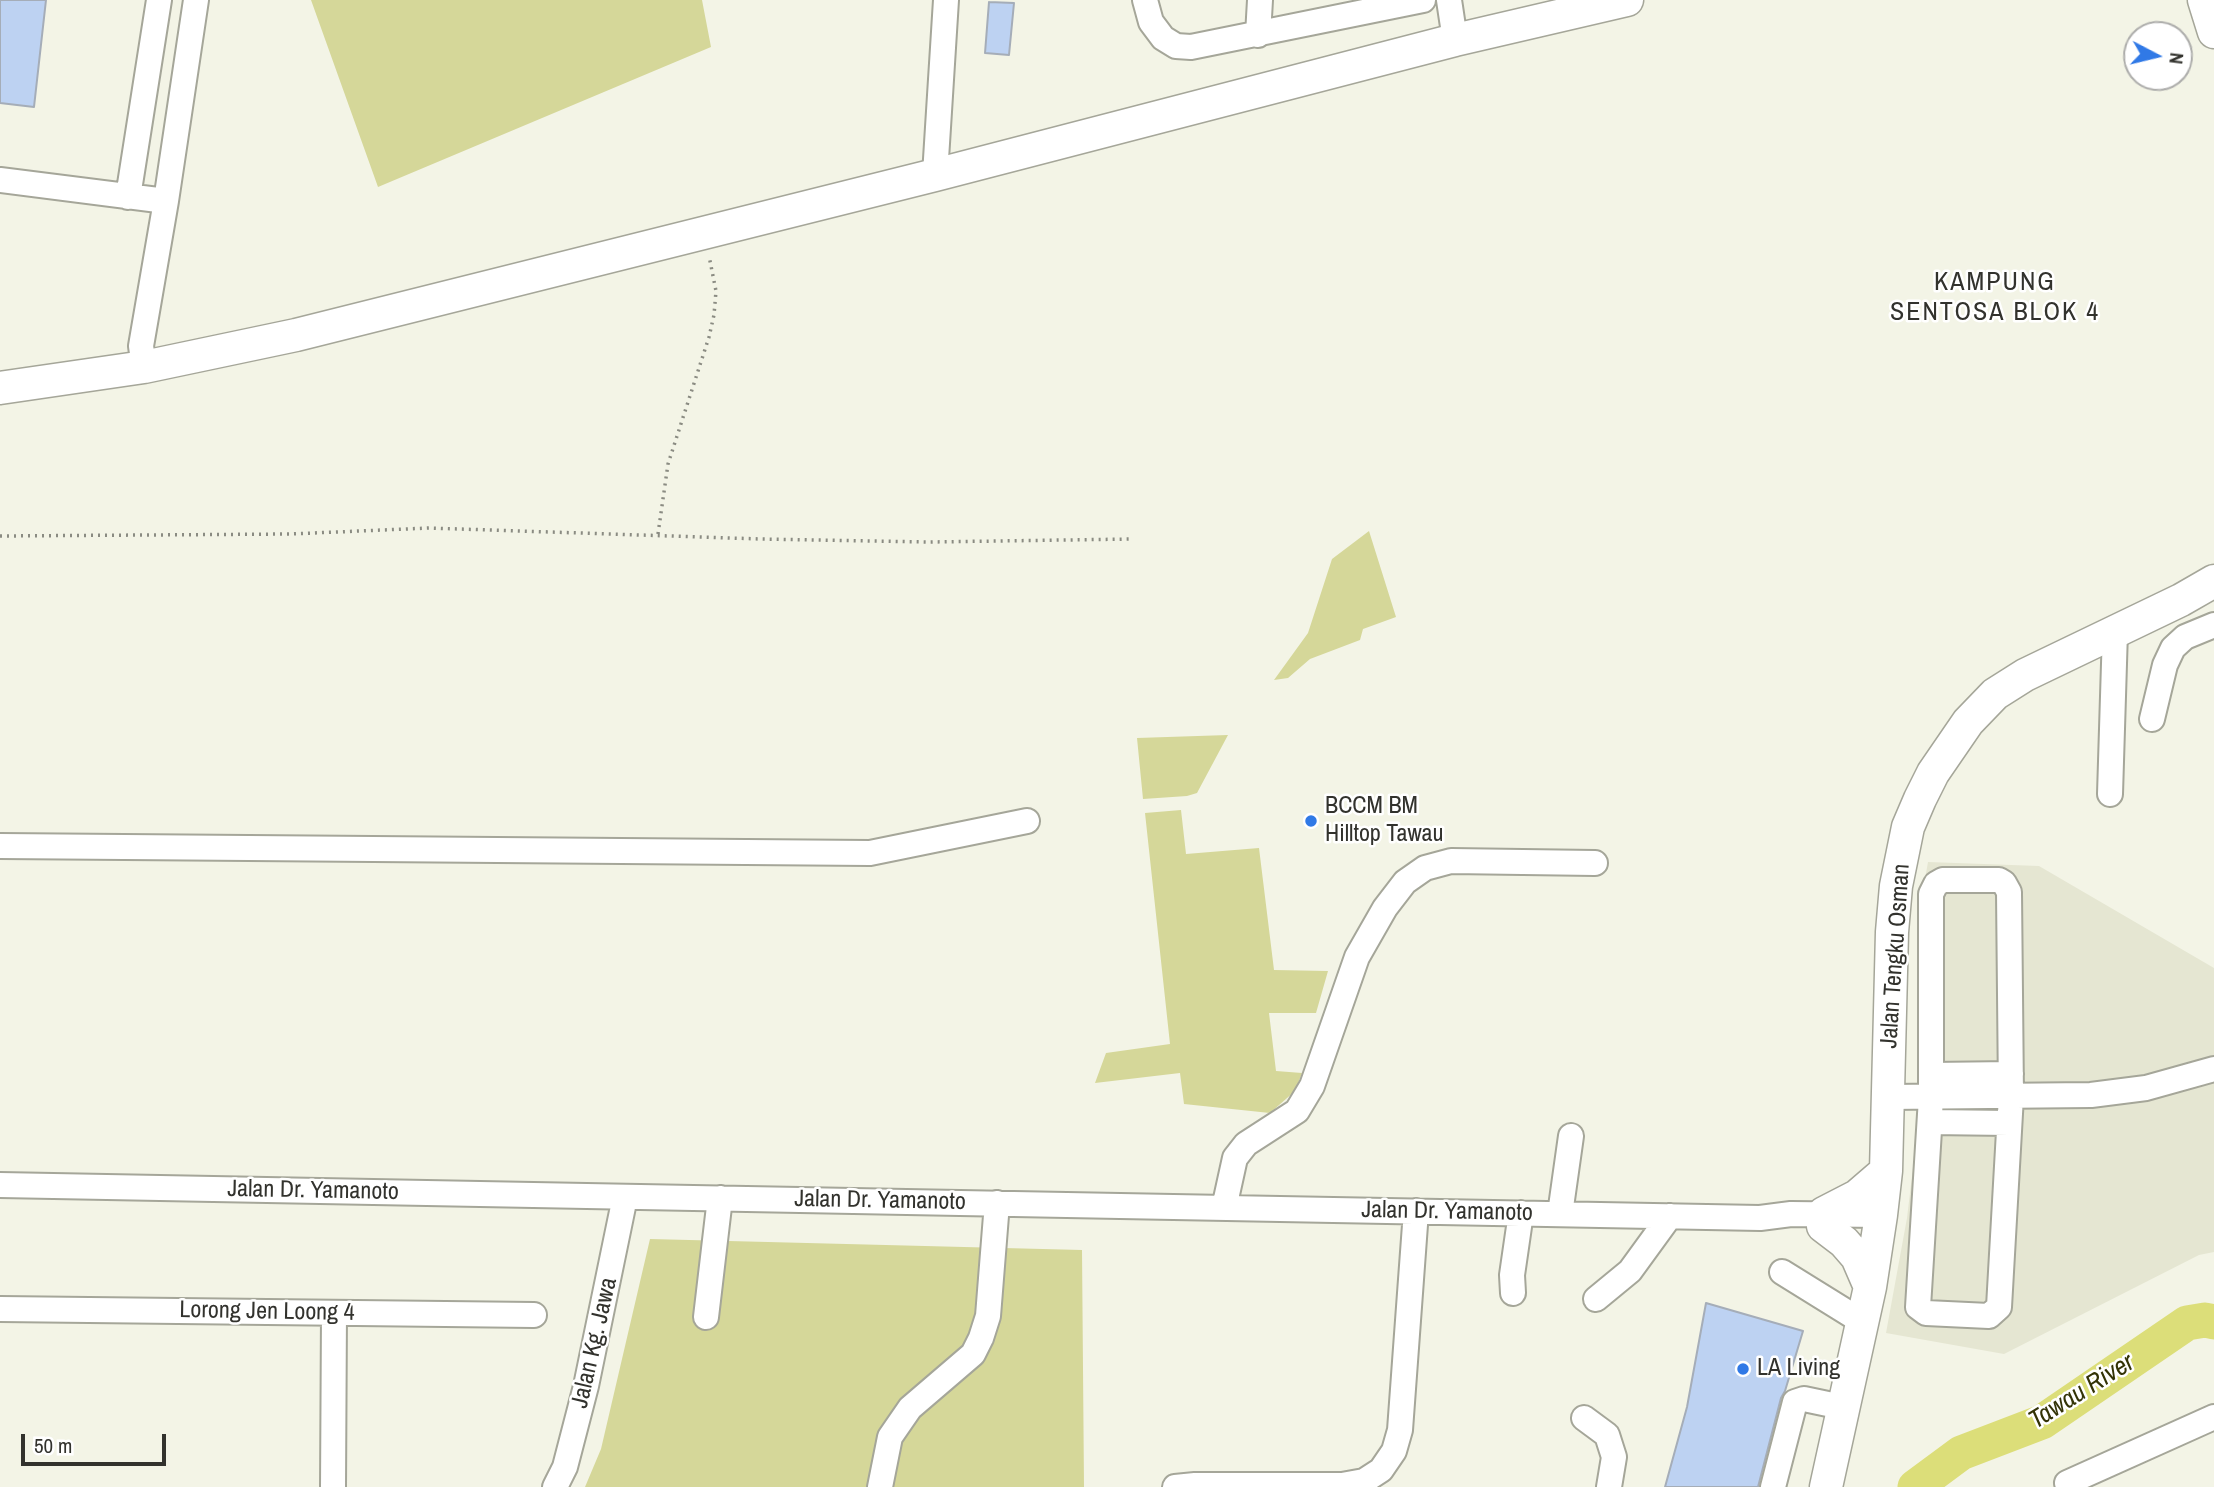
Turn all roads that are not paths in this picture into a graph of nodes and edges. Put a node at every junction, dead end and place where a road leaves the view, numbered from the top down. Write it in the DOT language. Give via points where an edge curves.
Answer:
graph roads {
  1 [pos="159,0"];
  2 [pos="196,0"];
  3 [pos="946,0"];
  4 [pos="1145,0"];
  5 [pos="1260,0"];
  6 [pos="1423,0"];
  7 [pos="1449,0"];
  8 [pos="1627,0"];
  9 [pos="2204,0"];
  10 [pos="1378,5"];
  11 [pos="2214,32"];
  12 [pos="1258,35"];
  13 [pos="1455,40"];
  14 [pos="935,175"];
  15 [pos="0,180"];
  16 [pos="128,197"];
  17 [pos="166,201"];
  18 [pos="144,367"];
  19 [pos="0,388"];
  20 [pos="2214,581"];
  21 [pos="2214,625"];
  22 [pos="2115,631"];
  23 [pos="2152,719"];
  24 [pos="2110,794"];
  25 [pos="1027,821"];
  26 [pos="0,846"];
  27 [pos="1595,863"];
  28 [pos="2214,1069"];
  29 [pos="2011,1085"];
  30 [pos="1888,1097"];
  31 [pos="1931,1098"];
  32 [pos="2009,1123"];
  33 [pos="1571,1136"];
  34 [pos="1886,1171"];
  35 [pos="0,1185"];
  36 [pos="625,1197"];
  37 [pos="720,1198"];
  38 [pos="997,1203"];
  39 [pos="1224,1208"];
  40 [pos="1416,1211"];
  41 [pos="1521,1213"];
  42 [pos="1560,1214"];
  43 [pos="1670,1216"];
  44 [pos="1823,1220"];
  45 [pos="1880,1222"];
  46 [pos="1782,1272"];
  47 [pos="1870,1287"];
  48 [pos="1513,1293"];
  49 [pos="1595,1299"];
  50 [pos="0,1309"];
  51 [pos="334,1313"];
  52 [pos="534,1315"];
  53 [pos="706,1317"];
  54 [pos="1861,1321"];
  55 [pos="1842,1407"];
  56 [pos="2214,1417"];
  57 [pos="1584,1418"];
  58 [pos="2067,1483"];
  59 [pos="1781,1485"];
  60 [pos="333,1487"];
  61 [pos="555,1487"];
  62 [pos="880,1487"];
  63 [pos="1175,1487"];
  64 [pos="1609,1487"];
  65 [pos="1826,1487"];
  1 -- 16 [label="street"];
  2 -- 17 [label="street"];
  3 -- 14 [label="street"];
  4 -- 12 [label="street" via="1151,22 1176,46"];
  5 -- 12 [label="street"];
  6 -- 10 [label="street"];
  7 -- 13 [label="street"];
  8 -- 13 [label="main road"];
  9 -- 11 [label="main road"];
  10 -- 12 [label="street"];
  13 -- 14 [label="main road"];
  14 -- 18 [label="main road" via="296,335"];
  15 -- 16 [label="street"];
  16 -- 17 [label="street"];
  17 -- 18 [label="street" via="141,346"];
  18 -- 19 [label="main road"];
  20 -- 22 [label="main road, Jalan Tengku Osman"];
  21 -- 23 [label="street" via="2173,648"];
  22 -- 24 [label="street"];
  22 -- 30 [label="main road, Jalan Tengku Osman" via="1995,694 1968,722 1920,799 1908,827 1896,886"];
  25 -- 26 [label="street" via="870,853"];
  27 -- 39 [label="street" via="1451,861 1425,868 1405,882 1357,957 1312,1086 1297,1111 1246,1144 1235,1158"];
  28 -- 29 [label="street" via="2146,1088 2091,1095"];
  29 -- 31 [label="street"];
  29 -- 31 [label="street" via="2009,892 1999,880 1943,880 1931,894"];
  29 -- 32 [label="street"];
  30 -- 31 [label="street"];
  30 -- 34 [label="main road, Jalan Tengku Osman"];
  31 -- 32 [label="street"];
  31 -- 32 [label="street" via="1918,1307 1926,1313 1989,1316 1999,1307"];
  33 -- 42 [label="street"];
  34 -- 44 [label="main road"];
  34 -- 45 [label="main road, Jalan Tengku Osman"];
  35 -- 36 [label="street, Jalan Dr. Yamanoto"];
  36 -- 37 [label="street, Jalan Dr. Yamanoto"];
  36 -- 61 [label="street, Jalan Kg. Jawa" via="586,1386 565,1467"];
  37 -- 38 [label="street, Jalan Dr. Yamanoto"];
  37 -- 53 [label="street"];
  38 -- 39 [label="street, Jalan Dr. Yamanoto"];
  38 -- 62 [label="street" via="988,1316 981,1338 973,1354 910,1408 890,1437"];
  39 -- 40 [label="street, Jalan Dr. Yamanoto"];
  40 -- 41 [label="street, Jalan Dr. Yamanoto"];
  40 -- 63 [label="street" via="1400,1430 1394,1451 1381,1470 1364,1481 1342,1485"];
  41 -- 42 [label="street, Jalan Dr. Yamanoto"];
  41 -- 48 [label="street"];
  42 -- 43 [label="street, Jalan Dr. Yamanoto"];
  43 -- 44 [label="street, Jalan Dr. Yamanoto" via="1759,1218 1790,1224"];
  43 -- 49 [label="street" via="1630,1271"];
  44 -- 45 [label="street, Jalan Dr. Yamanoto"];
  44 -- 47 [label="main road" via="1857,1257"];
  45 -- 47 [label="main road, Jalan Tengku Osman"];
  46 -- 54 [label="street"];
  47 -- 54 [label="main road, Jalan Tengku Osman"];
  50 -- 51 [label="street, Lorong Jen Loong 4"];
  51 -- 52 [label="street, Lorong Jen Loong 4"];
  51 -- 60 [label="street"];
  54 -- 55 [label="main road, Jalan Tengku Osman"];
  55 -- 59 [label="street" via="1804,1399 1795,1402"];
  55 -- 65 [label="main road, Jalan Tengku Osman"];
  56 -- 58 [label="street"];
  57 -- 64 [label="street" via="1607,1435 1614,1457"];
}
